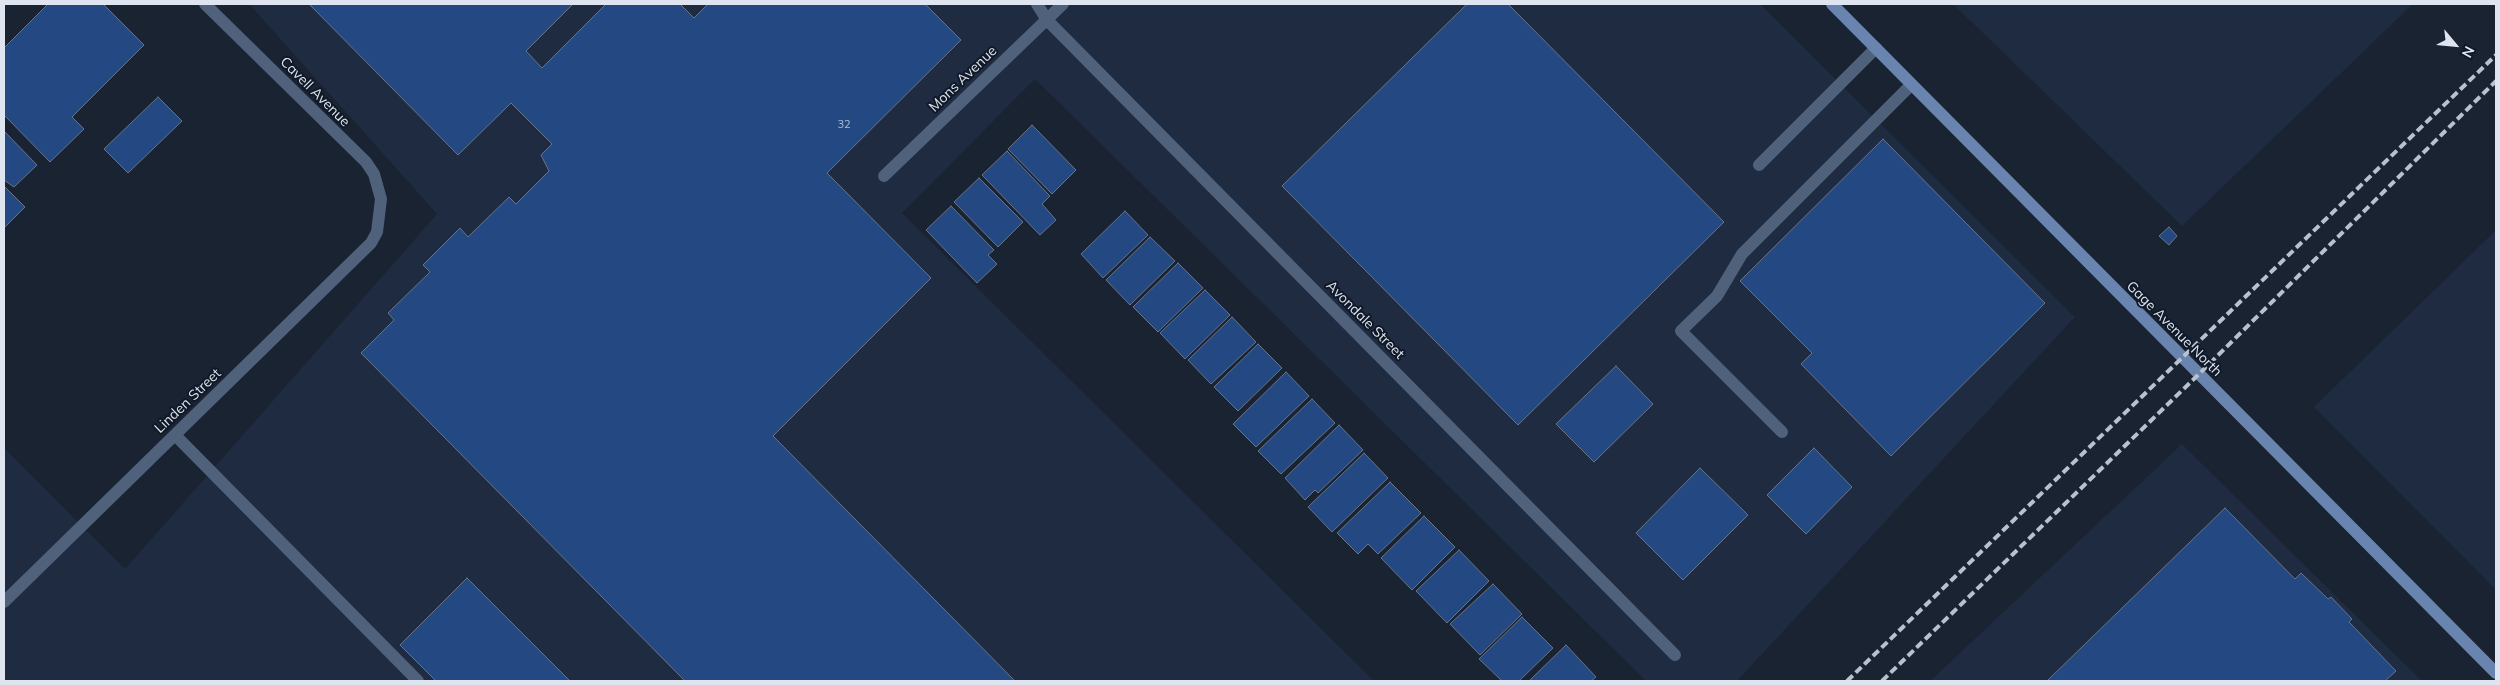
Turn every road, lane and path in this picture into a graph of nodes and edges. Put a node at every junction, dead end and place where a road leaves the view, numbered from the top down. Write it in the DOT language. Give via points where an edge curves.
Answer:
graph roads {
  1 [pos="205,4"];
  2 [pos="1037,4"];
  3 [pos="1063,4"];
  4 [pos="1832,4"];
  5 [pos="1047,20"];
  6 [pos="1876,48"];
  7 [pos="1912,85"];
  8 [pos="1759,165"];
  9 [pos="884,176"];
  10 [pos="381,213"];
  11 [pos="1782,432"];
  12 [pos="175,435"];
  13 [pos="4,602"];
  14 [pos="1675,655"];
  15 [pos="2496,673"];
  16 [pos="418,681"];
  1 -- 10 [label="street, Cavell Avenue" via="366,162 374,174"];
  2 -- 5 [label="street, Avondale Street"];
  3 -- 5 [label="street, Mons Avenue"];
  4 -- 6 [label="main road, Gage Avenue North"];
  5 -- 9 [label="street, Mons Avenue"];
  5 -- 14 [label="street, Avondale Street"];
  6 -- 7 [label="main road, Gage Avenue North"];
  6 -- 8 [label="street"];
  7 -- 11 [label="street" via="1742,254 1717,296 1682,331"];
  7 -- 15 [label="main road, Gage Avenue North"];
  10 -- 12 [label="street, Linden Street" via="371,244"];
  12 -- 13 [label="street, Linden Street"];
  12 -- 16 [label="street"];
}
